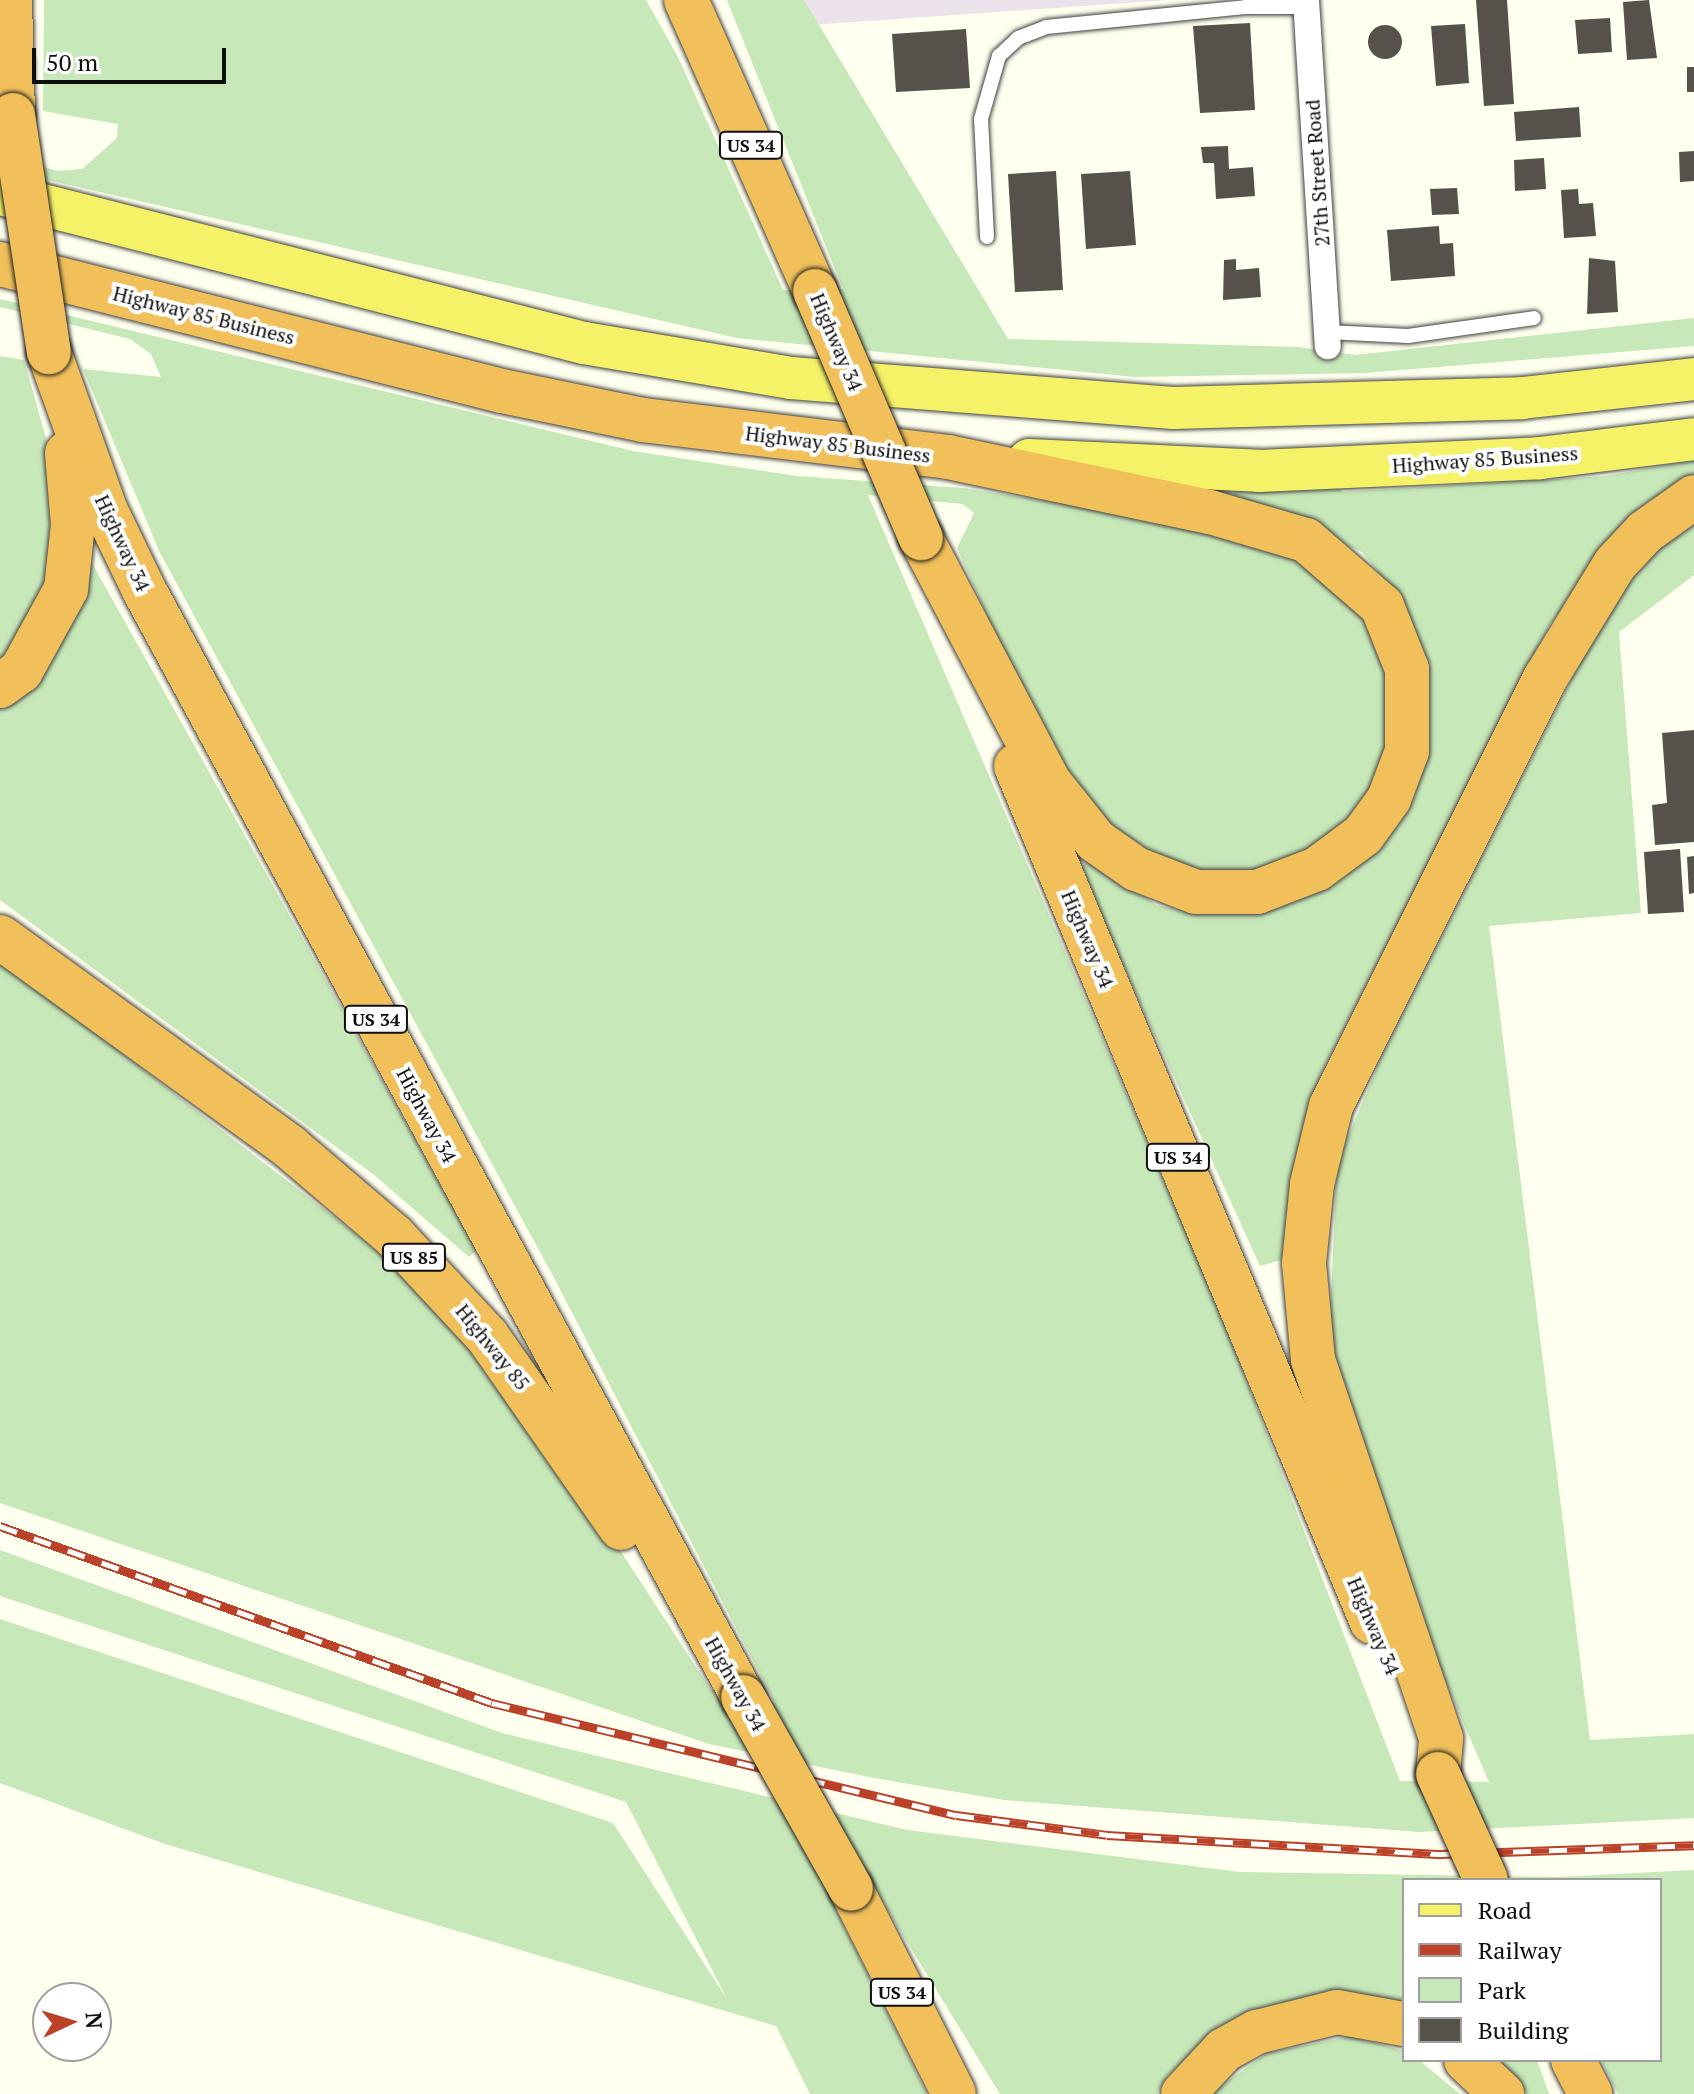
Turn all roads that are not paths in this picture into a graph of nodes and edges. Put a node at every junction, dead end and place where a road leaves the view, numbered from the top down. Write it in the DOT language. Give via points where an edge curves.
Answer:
graph roads {
  1 [pos="10,0"];
  2 [pos="686,0"];
  3 [pos="1306,3"];
  4 [pos="0,194"];
  5 [pos="987,237"];
  6 [pos="0,264"];
  7 [pos="0,287"];
  8 [pos="1534,318"];
  9 [pos="1328,339"];
  10 [pos="330,346"];
  11 [pos="49,352"];
  12 [pos="1694,379"];
  13 [pos="1694,439"];
  14 [pos="948,457"];
  15 [pos="1694,497"];
  16 [pos="921,538"];
  17 [pos="0,686"];
  18 [pos="0,937"];
  19 [pos="736,1686"];
  20 [pos="1438,1774"];
  21 [pos="1485,1878"];
  22 [pos="1402,2024"];
  23 [pos="1468,2062"];
  24 [pos="1554,2062"];
  25 [pos="1574,2062"];
  26 [pos="954,2094"];
  27 [pos="1183,2094"];
  28 [pos="1502,2094"];
  29 [pos="1564,2094"];
  30 [pos="1590,2094"];
  1 -- 11 [label="highway, Highway 34 / US 34, bridge" via="13,115"];
  2 -- 16 [label="highway, Highway 34 / US 34, bridge"];
  3 -- 5 [label="lane" via="1046,27 1018,38 999,56 981,119"];
  3 -- 9 [label="street, 27th Street Road"];
  4 -- 12 [label="main road" via="181,245 584,343 791,378 1022,401 1328,407 1522,398"];
  6 -- 10 [label="highway, Highway 85 Business"];
  7 -- 10 [label="highway" via="225,341"];
  8 -- 9 [label="lane" via="1408,336"];
  10 -- 14 [label="highway, Highway 85 Business" via="643,420"];
  11 -- 17 [label="highway" via="73,489 71,562 50,627 21,671"];
  11 -- 19 [label="highway, Highway 34 / US 34" via="106,511 144,590"];
  13 -- 14 [label="main road, Highway 85 Business" via="1540,458 1259,471"];
  14 -- 16 [label="highway" via="1224,516 1324,551 1382,606 1407,669 1407,751 1389,799 1363,835 1317,869 1257,892 1196,892 1136,869 1096,841 1049,782"];
  15 -- 20 [label="highway" via="1645,532 1615,564 1546,677 1331,1106 1312,1184 1304,1263 1313,1360 1441,1738"];
  16 -- 20 [label="highway, Highway 34 / US 34"];
  18 -- 19 [label="highway, Highway 85 / US 85" via="291,1148 394,1236 487,1336 678,1616"];
  19 -- 26 [label="highway, Highway 34 / US 34, bridge" via="851,1889"];
  20 -- 21 [label="highway, Highway 34 / US 34, bridge"];
  22 -- 27 [label="highway" via="1337,2012 1257,2032 1224,2050"];
  23 -- 28 [label="highway"];
  24 -- 29 [label="highway"];
  25 -- 30 [label="highway"];
}
